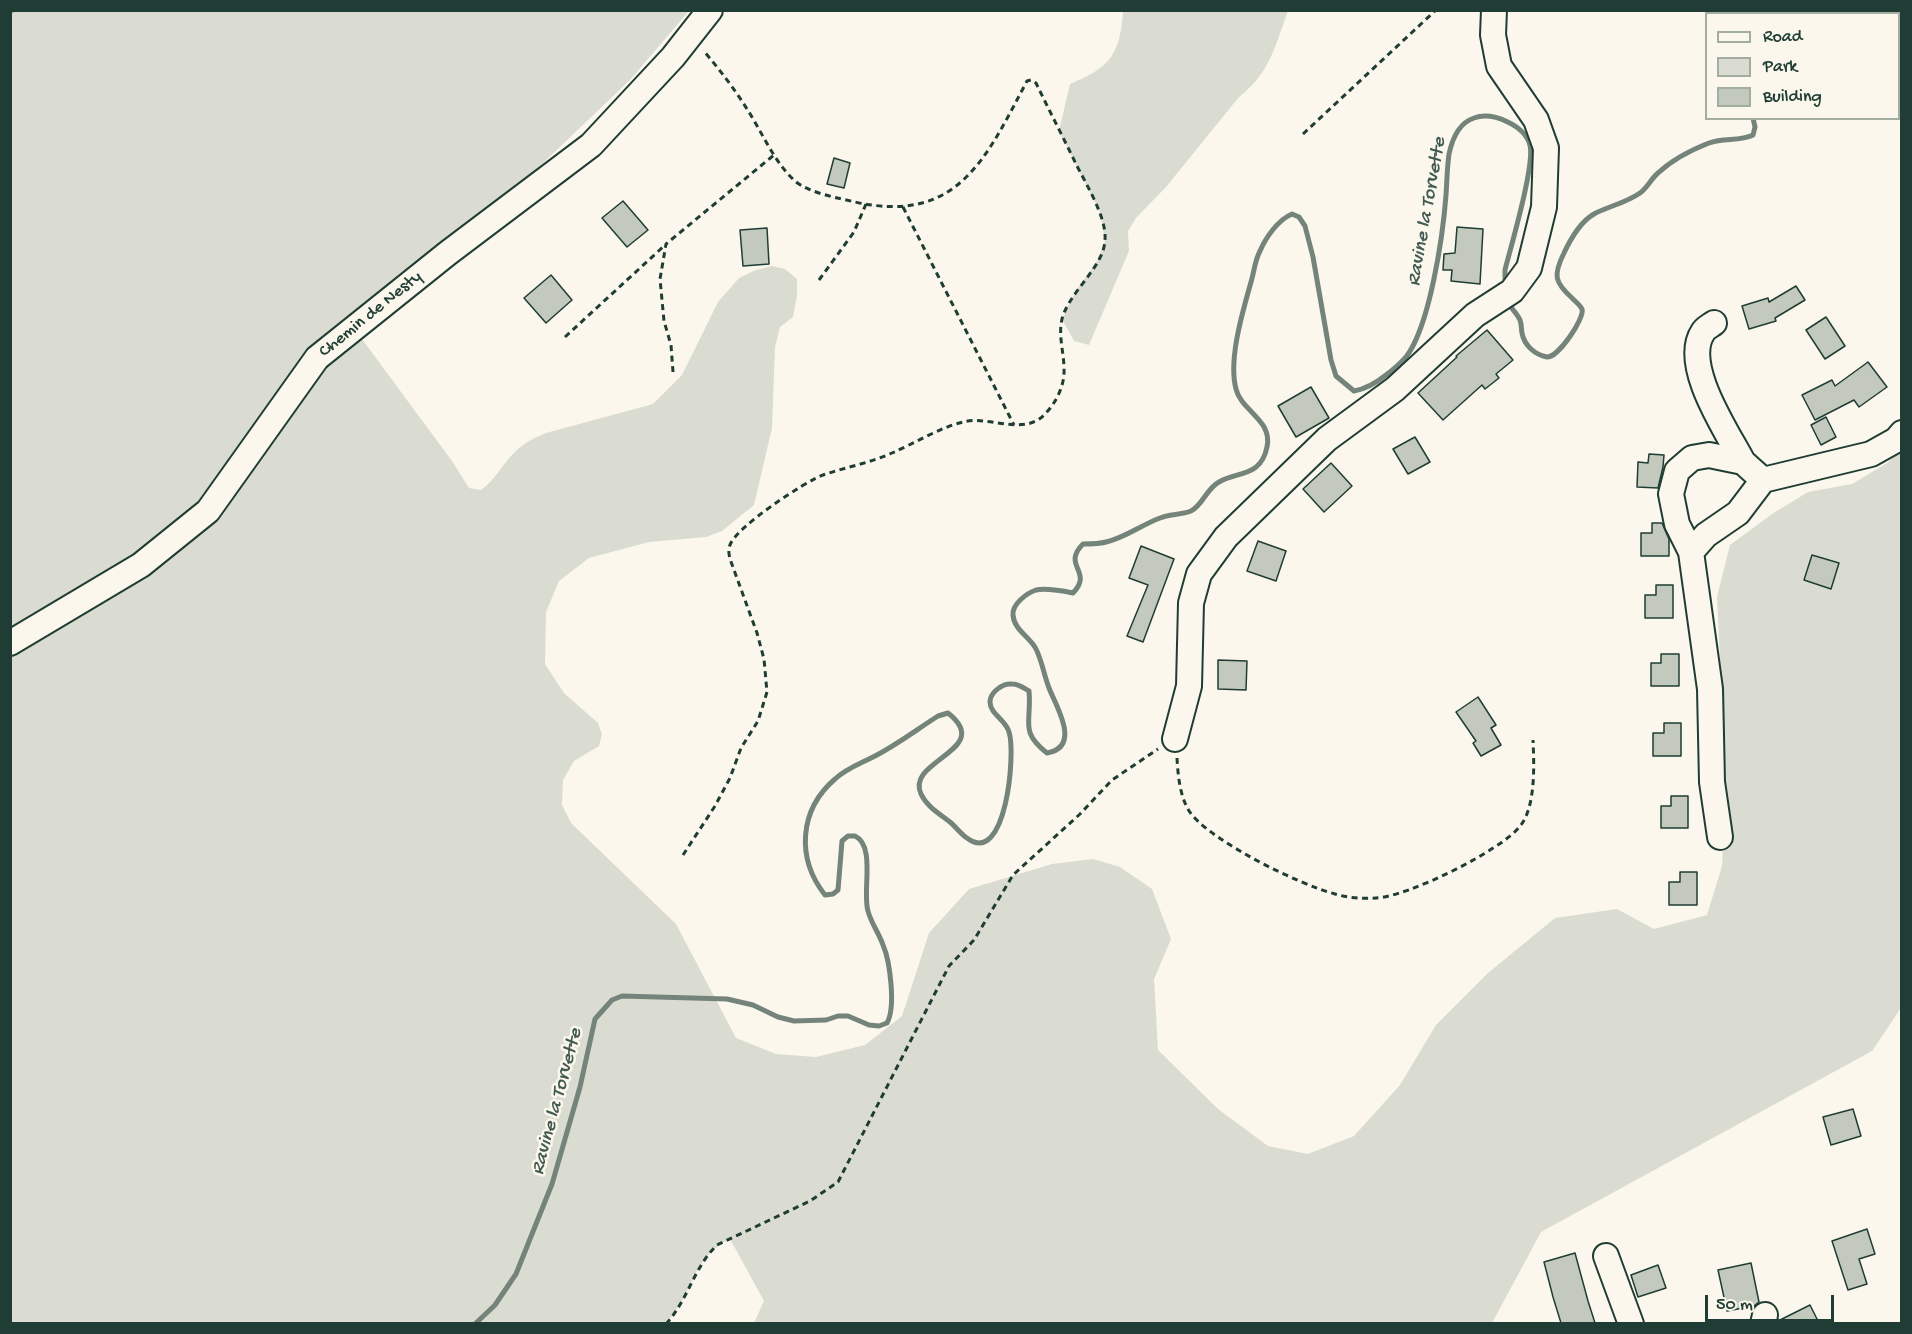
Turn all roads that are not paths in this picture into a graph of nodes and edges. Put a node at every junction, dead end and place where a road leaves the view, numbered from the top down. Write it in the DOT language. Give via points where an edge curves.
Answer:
graph roads {
  1 [pos="710,10"];
  2 [pos="1494,10"];
  3 [pos="1713,323"];
  4 [pos="1902,433"];
  5 [pos="1743,462"];
  6 [pos="1763,480"];
  7 [pos="1691,552"];
  8 [pos="10,643"];
  9 [pos="1175,739"];
  10 [pos="1720,837"];
  11 [pos="1606,1256"];
  12 [pos="1631,1323"];
  1 -- 8 [label="street, Chemin de Nesty" via="673,57 591,145 447,253 317,358 208,511 141,565"];
  2 -- 9 [label="street" via="1493,35 1499,66 1536,120 1546,148 1544,207 1529,268 1512,291 1475,315 1395,389 1327,440 1226,537 1199,574 1191,603 1190,686"];
  3 -- 5 [label="street" via="1703,331 1699,342 1703,386"];
  4 -- 6 [label="street" via="1871,454"];
  5 -- 6 [label="street"];
  5 -- 7 [label="street" via="1709,454 1692,458 1677,471 1671,494 1677,524"];
  6 -- 7 [label="street" via="1738,513 1706,535"];
  7 -- 10 [label="street" via="1710,690 1712,782"];
  11 -- 12 [label="street"];
}
